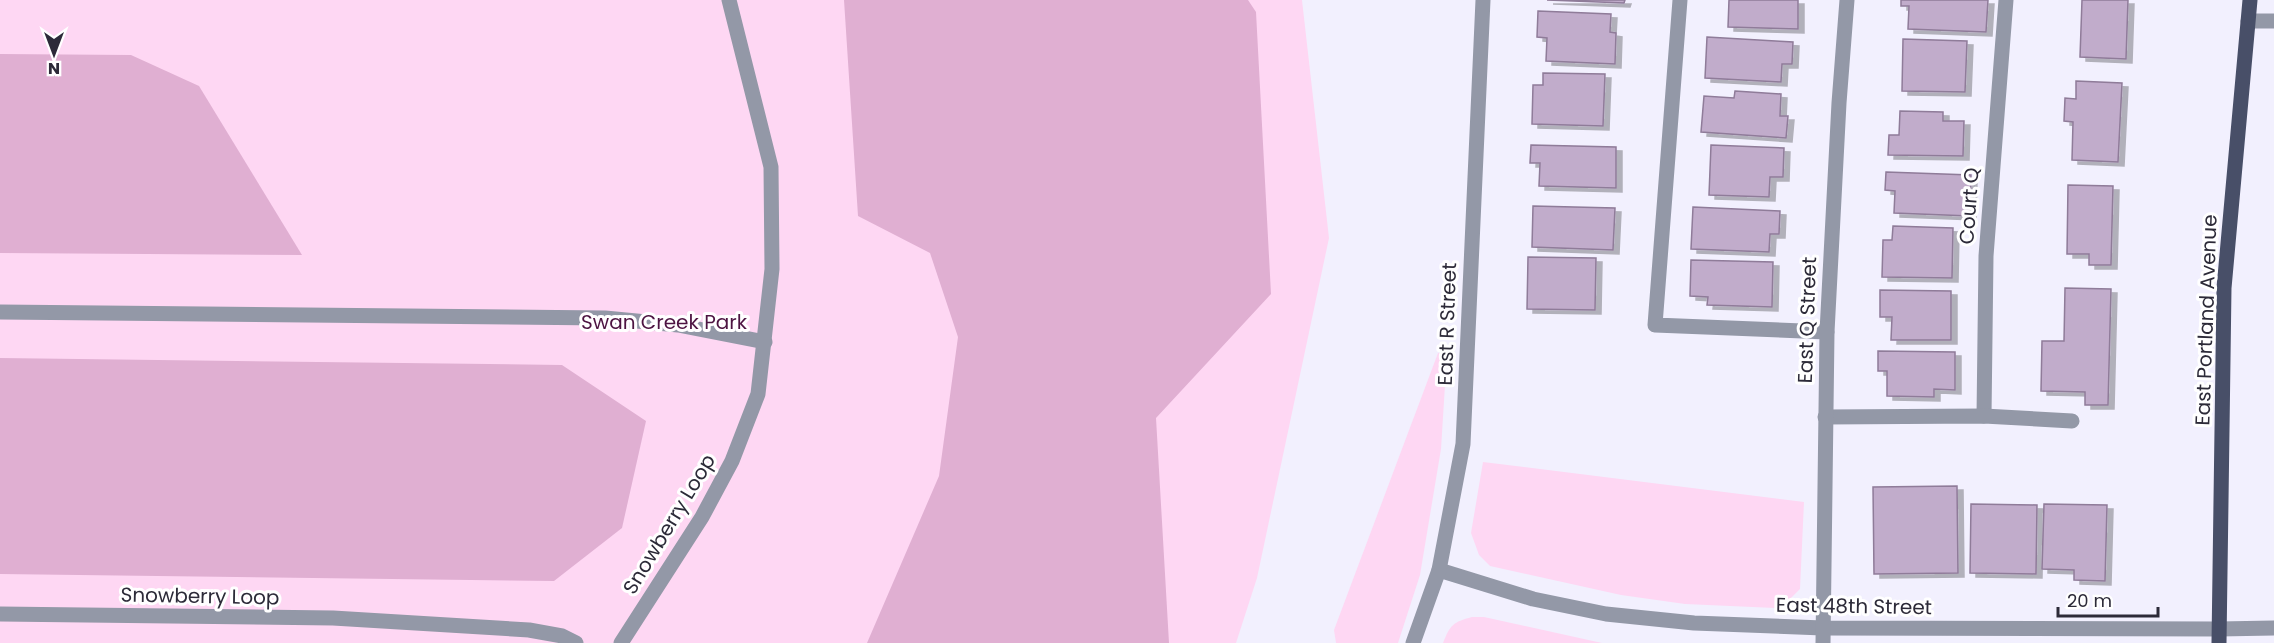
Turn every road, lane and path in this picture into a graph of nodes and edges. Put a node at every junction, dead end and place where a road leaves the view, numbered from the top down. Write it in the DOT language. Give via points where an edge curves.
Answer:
graph roads {
  1 [pos="729,0"];
  2 [pos="1483,0"];
  3 [pos="1680,0"];
  4 [pos="1847,0"];
  5 [pos="2007,0"];
  6 [pos="2250,0"];
  7 [pos="2248,21"];
  8 [pos="2274,21"];
  9 [pos="0,312"];
  10 [pos="1827,332"];
  11 [pos="765,342"];
  12 [pos="1984,416"];
  13 [pos="1825,417"];
  14 [pos="2072,421"];
  15 [pos="1439,570"];
  16 [pos="0,614"];
  17 [pos="2274,628"];
  18 [pos="1823,635"];
  19 [pos="2219,636"];
  20 [pos="576,643"];
  21 [pos="621,643"];
  22 [pos="1413,643"];
  1 -- 11 [label="street, Snowberry Loop" via="771,167 772,269"];
  2 -- 15 [label="street, East R Street" via="1463,444"];
  3 -- 10 [label="street" via="1655,326"];
  4 -- 10 [label="street, East Q Street"];
  5 -- 12 [label="street, Court Q" via="1986,256"];
  6 -- 7 [label="main road, East Portland Avenue"];
  7 -- 8 [label="street"];
  7 -- 19 [label="main road, East Portland Avenue" via="2224,288"];
  9 -- 11 [label="street" via="605,318"];
  10 -- 13 [label="street, East Q Street"];
  11 -- 21 [label="street, Snowberry Loop" via="758,394 732,461 702,517"];
  12 -- 13 [label="street"];
  12 -- 14 [label="street"];
  13 -- 18 [label="street, East Q Street"];
  15 -- 18 [label="street, East 48th Street" via="1533,599 1606,614"];
  15 -- 22 [label="street, East R Street"];
  16 -- 20 [label="street, Snowberry Loop" via="333,618 530,630"];
  17 -- 19 [label="street, East 48th Street"];
  18 -- 19 [label="street, East 48th Street"];
}
